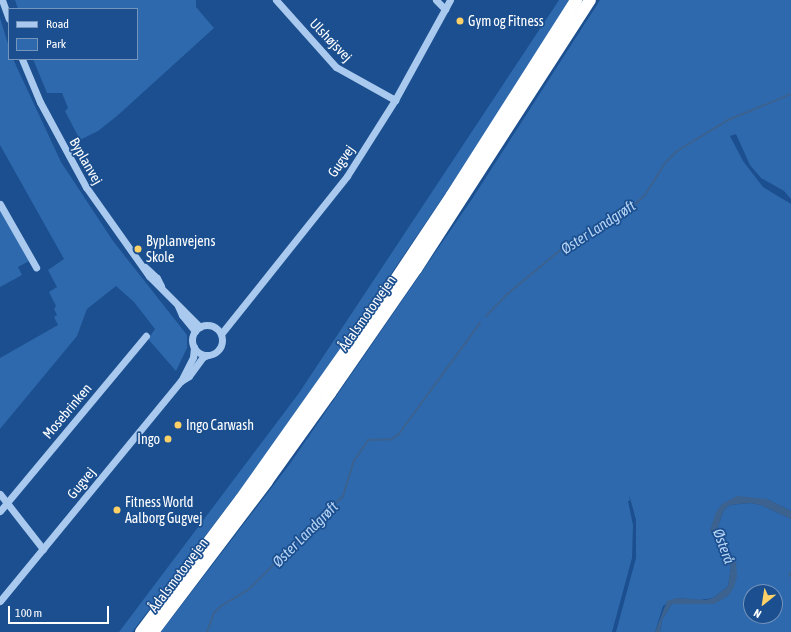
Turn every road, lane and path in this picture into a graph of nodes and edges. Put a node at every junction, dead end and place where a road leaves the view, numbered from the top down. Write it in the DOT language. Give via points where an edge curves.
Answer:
graph roads {
  1 [pos="2,0"];
  2 [pos="276,0"];
  3 [pos="436,0"];
  4 [pos="450,0"];
  5 [pos="576,0"];
  6 [pos="590,0"];
  7 [pos="445,9"];
  8 [pos="8,17"];
  9 [pos="22,60"];
  10 [pos="396,100"];
  11 [pos="0,204"];
  12 [pos="36,267"];
  13 [pos="230,319"];
  14 [pos="214,327"];
  15 [pos="198,329"];
  16 [pos="221,334"];
  17 [pos="146,336"];
  18 [pos="194,347"];
  19 [pos="208,355"];
  20 [pos="181,381"];
  21 [pos="0,494"];
  22 [pos="7,503"];
  23 [pos="0,511"];
  24 [pos="43,549"];
  25 [pos="0,601"];
  26 [pos="141,632"];
  27 [pos="153,632"];
  1 -- 8 [label="street"];
  2 -- 10 [label="street, Ulshøjsvej" via="336,67"];
  3 -- 7 [label="street"];
  4 -- 7 [label="street, Gugvej"];
  5 -- 26 [label="highway, Ådalsmotorvejen" via="388,291 241,499"];
  6 -- 27 [label="highway, Ådalsmotorvejen" via="416,269 267,481"];
  7 -- 10 [label="street, Gugvej"];
  9 -- 15 [label="street, Byplanvej" via="40,102 82,182 149,276 178,306 182,315"];
  10 -- 13 [label="street, Gugvej" via="338,188"];
  11 -- 12 [label="street"];
  13 -- 14 [label="street, Gugvej"];
  13 -- 16 [label="street, Gugvej"];
  14 -- 15 [label="street"];
  14 -- 16 [label="street"];
  15 -- 18 [label="street" via="192,338"];
  16 -- 19 [label="street" via="221,346 216,352"];
  17 -- 22 [label="street, Mosebrinken"];
  18 -- 19 [label="street" via="200,353"];
  18 -- 20 [label="street, Gugvej" via="193,357"];
  19 -- 20 [label="street, Gugvej"];
  20 -- 24 [label="street, Gugvej"];
  21 -- 22 [label="street"];
  22 -- 23 [label="street, Mosebrinken"];
  22 -- 24 [label="street"];
  24 -- 25 [label="street, Gugvej"];
}
